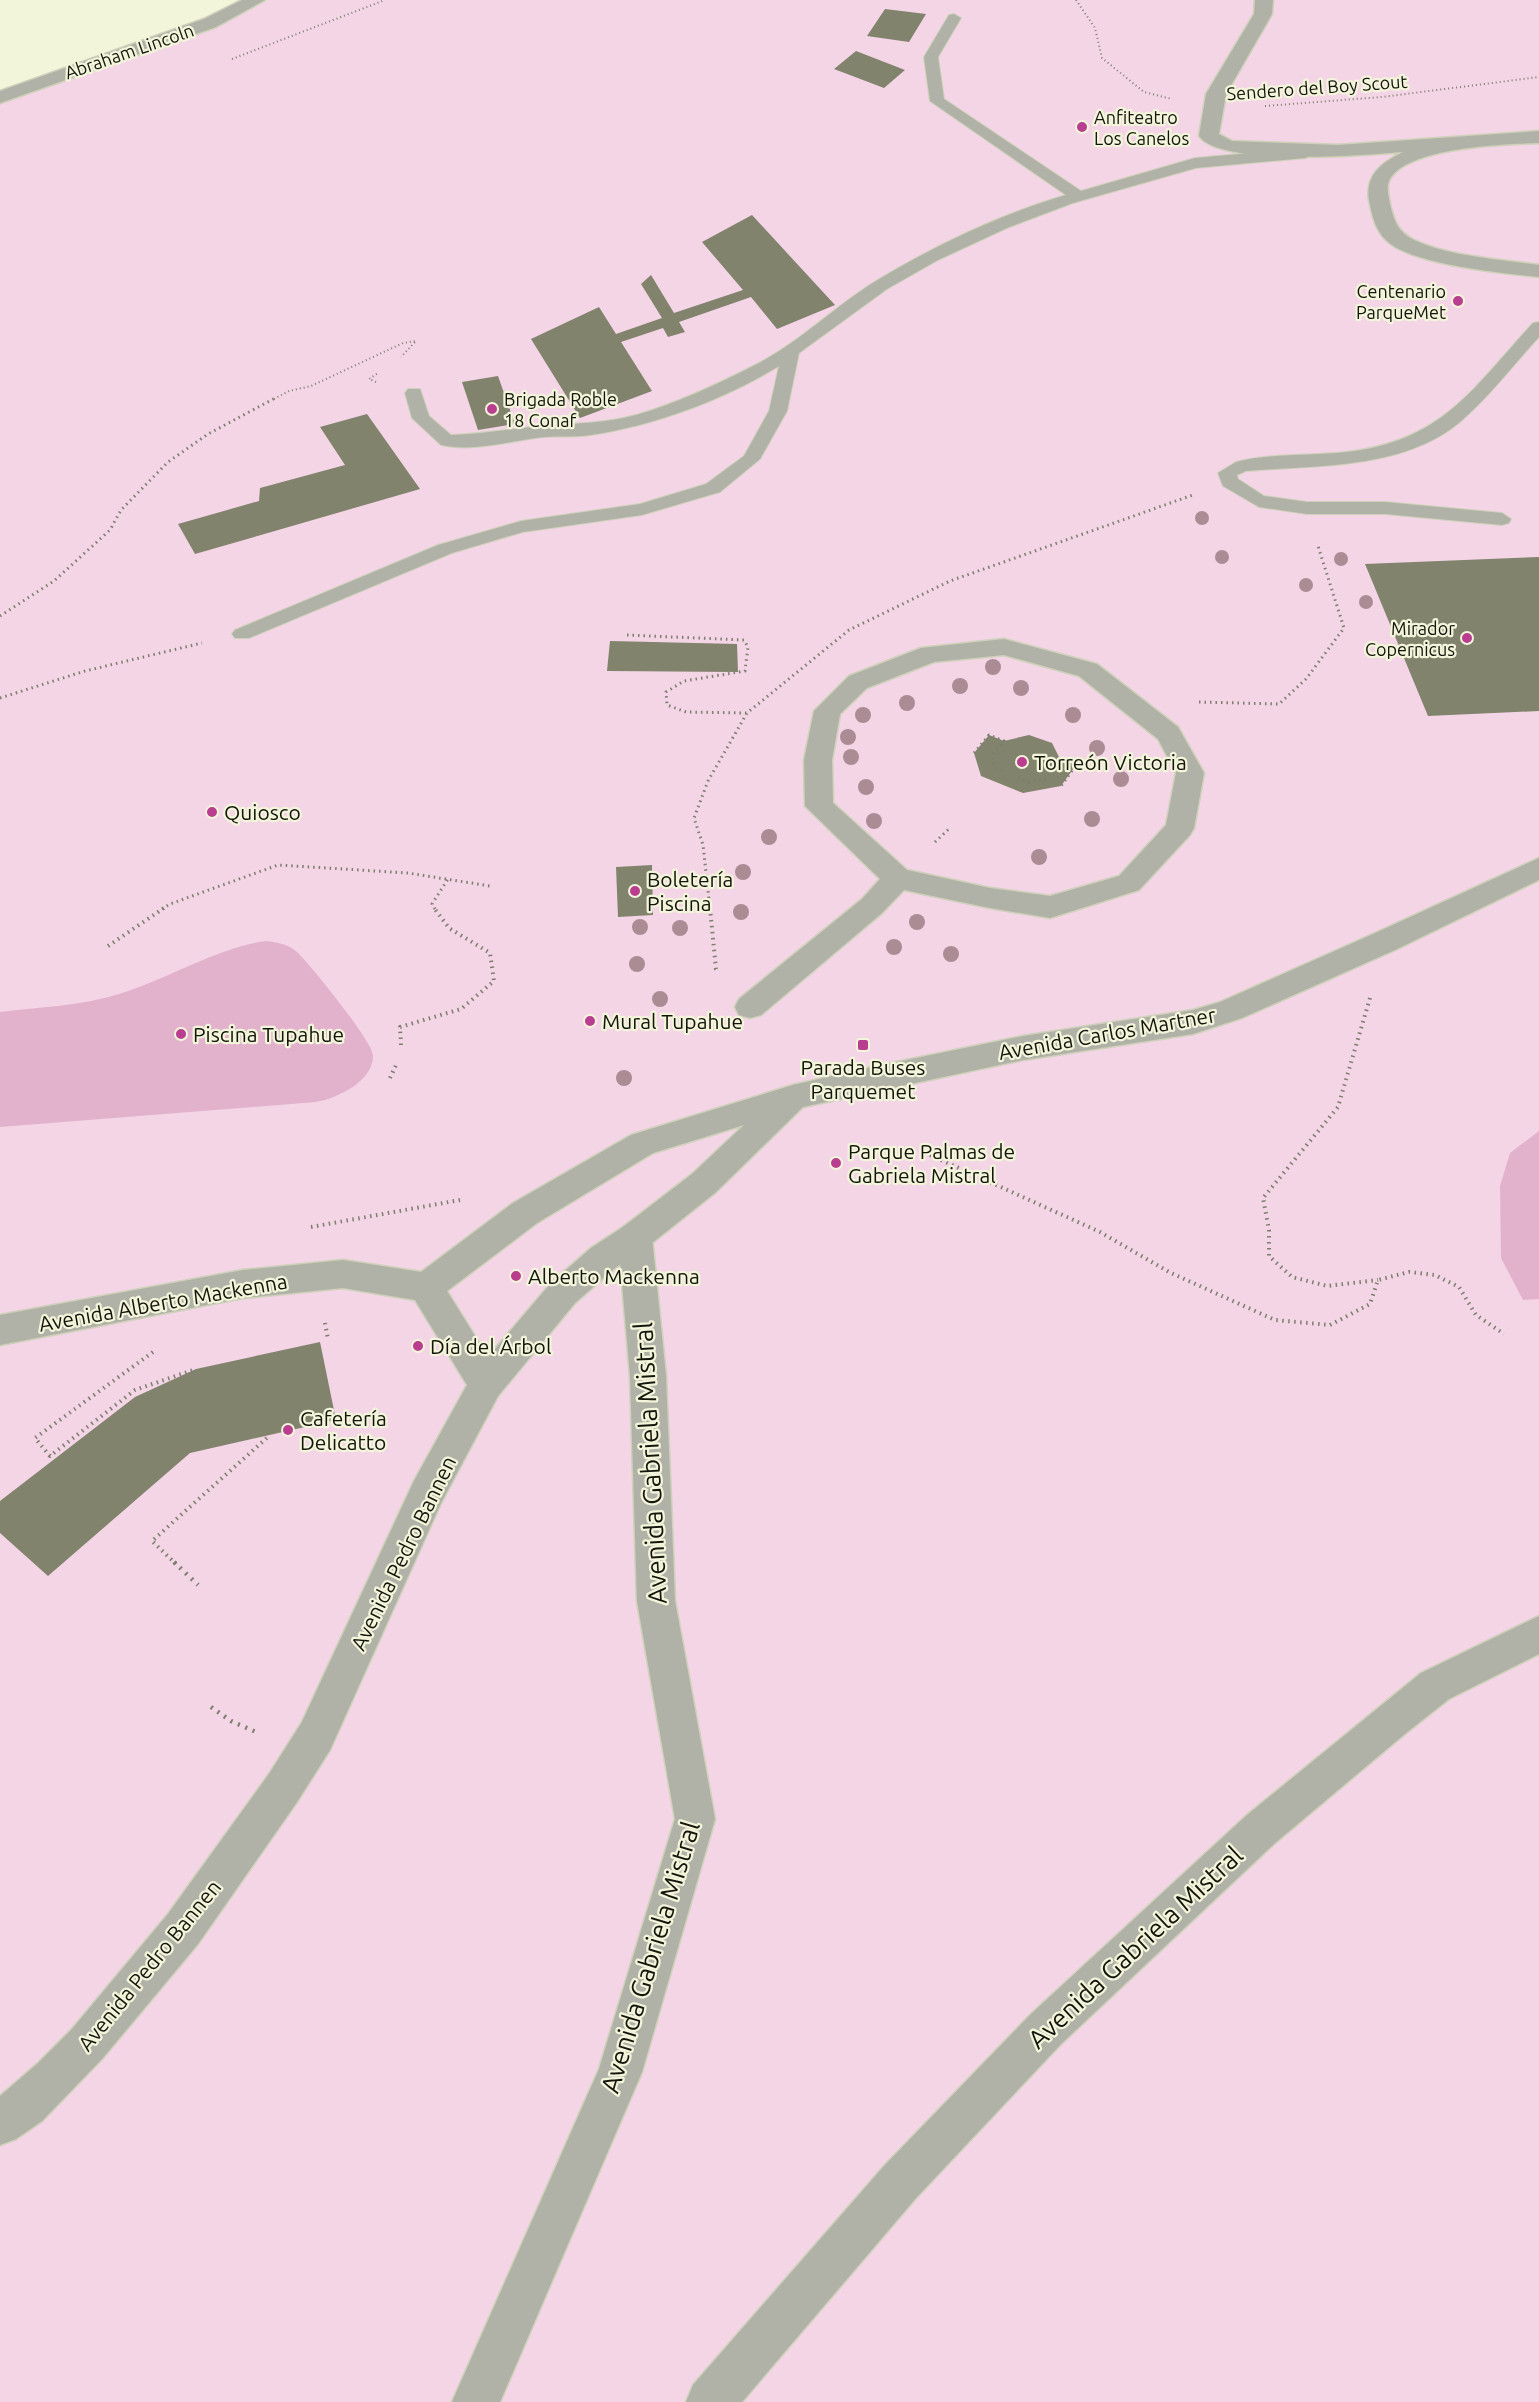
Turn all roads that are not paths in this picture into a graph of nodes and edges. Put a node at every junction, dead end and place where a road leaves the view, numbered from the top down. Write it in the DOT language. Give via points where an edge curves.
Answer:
graph roads {
  1 [pos="256,0"];
  2 [pos="1264,0"];
  3 [pos="954,18"];
  4 [pos="0,97"];
  5 [pos="1539,137"];
  6 [pos="1475,140"];
  7 [pos="1338,151"];
  8 [pos="1079,197"];
  9 [pos="1539,271"];
  10 [pos="1539,327"];
  11 [pos="791,351"];
  12 [pos="414,393"];
  13 [pos="1502,519"];
  14 [pos="242,634"];
  15 [pos="1539,868"];
  16 [pos="898,878"];
  17 [pos="750,1007"];
  18 [pos="793,1097"];
  19 [pos="635,1237"];
  20 [pos="426,1287"];
  21 [pos="0,1330"];
  22 [pos="486,1385"];
  23 [pos="1539,1634"];
  24 [pos="0,2123"];
  25 [pos="476,2402"];
  26 [pos="710,2402"];
  1 -- 4 [label="street, Abraham Lincoln" via="210,23"];
  2 -- 7 [label="street" via="1263,14 1216,94 1209,136 1231,147"];
  3 -- 8 [label="lane" via="931,57 937,100"];
  5 -- 6 [label="street"];
  6 -- 7 [label="street"];
  6 -- 9 [label="street" via="1415,154 1382,176 1378,189 1383,222 1397,240 1425,250"];
  7 -- 8 [label="lane" via="1195,163"];
  8 -- 11 [label="lane" via="1001,225 932,257 881,285"];
  10 -- 13 [label="lane" via="1452,419 1413,443 1374,453 1242,465 1227,473 1230,482 1259,501 1307,508 1385,507"];
  11 -- 12 [label="lane" via="693,401 615,426 589,430 536,431 490,440 447,441 421,418"];
  11 -- 14 [label="lane" via="778,411 751,459 713,488 642,509 520,527 445,549"];
  15 -- 18 [label="street, Avenida Carlos Martner" via="1267,996 1193,1022 1023,1048"];
  16 -- 16 [label="street" via="819,806 818,760 827,711 858,682 930,654 1004,647 1088,670 1168,733 1190,773 1180,828 1129,883 1050,908"];
  16 -- 17 [label="street" via="872,906"];
  18 -- 19 [label="street, Avenida Pedro Bannen" via="704,1183"];
  18 -- 20 [label="street" via="642,1144 525,1213"];
  19 -- 22 [label="street, Avenida Pedro Bannen" via="562,1293"];
  19 -- 25 [label="street, Avenida Gabriela Mistral" via="648,1376 656,1601 695,1819 620,2072"];
  20 -- 21 [label="street, Avenida Alberto Mackenna" via="343,1274 243,1284"];
  20 -- 22 [label="street"];
  22 -- 24 [label="street, Avenida Pedro Bannen" via="428,1493 316,1736 283,1788 183,1929 95,2036 26,2105"];
  23 -- 26 [label="street, Avenida Gabriela Mistral" via="1435,1686 1261,1828 1030,2046 900,2182"];
}
